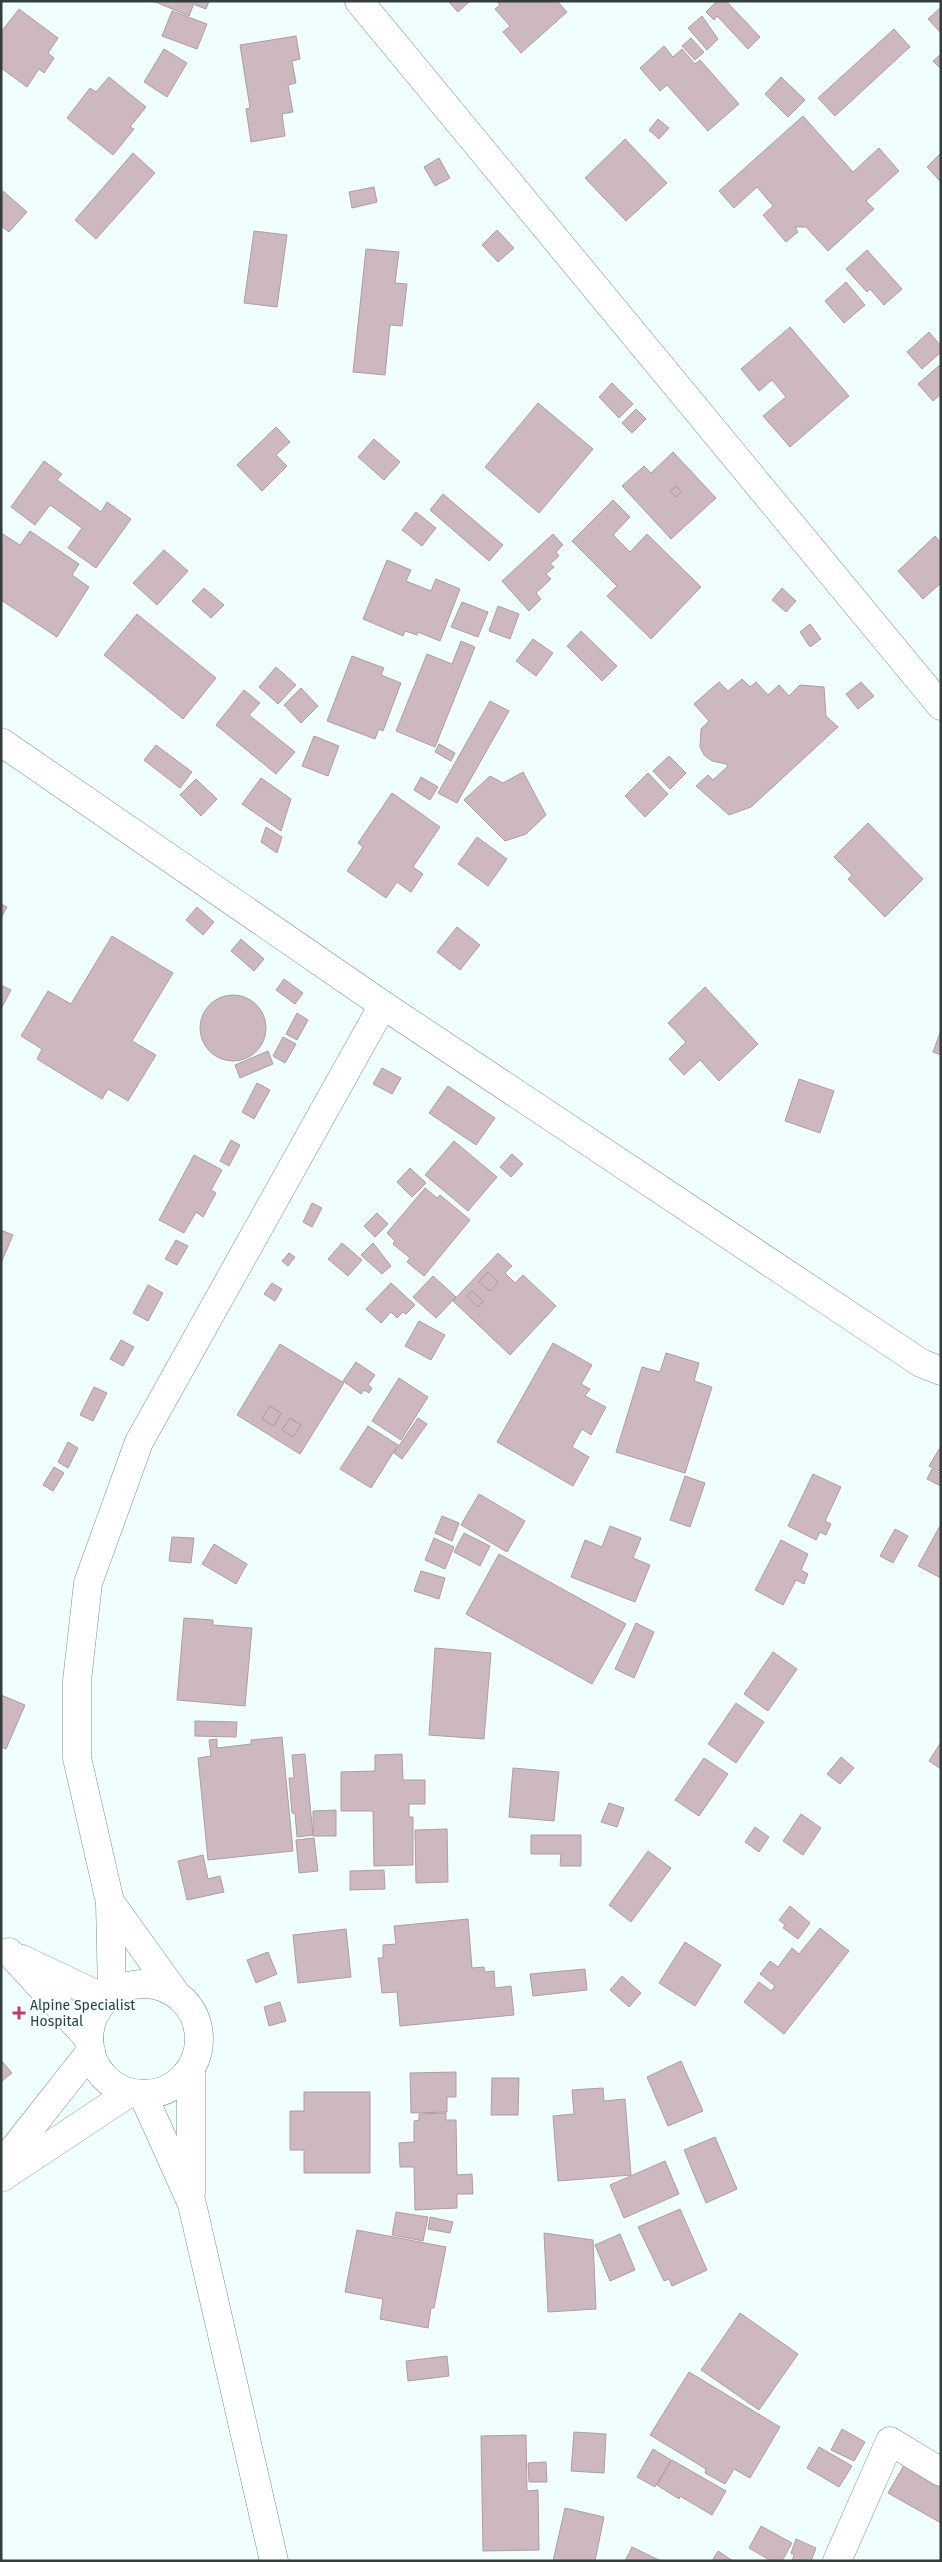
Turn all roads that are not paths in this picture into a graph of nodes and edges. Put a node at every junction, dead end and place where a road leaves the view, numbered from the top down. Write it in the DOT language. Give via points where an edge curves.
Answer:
graph roads {
  1 [pos="360,1"];
  2 [pos="941,706"];
  3 [pos="1,742"];
  4 [pos="383,1005"];
  5 [pos="941,1371"];
  6 [pos="110,1902"];
  7 [pos="5,1950"];
  8 [pos="174,1991"];
  9 [pos="109,1997"];
  10 [pos="90,2045"];
  11 [pos="191,2070"];
  12 [pos="136,2094"];
  13 [pos="1,2165"];
  14 [pos="1,2178"];
  15 [pos="192,2204"];
  16 [pos="941,2472"];
  17 [pos="274,2561"];
  18 [pos="837,2561"];
  1 -- 2 [label="street"];
  3 -- 4 [label="street"];
  4 -- 5 [label="street" via="921,1364"];
  4 -- 6 [label="street" via="139,1442 88,1583 77,1681 77,1758"];
  6 -- 8 [label="street"];
  6 -- 9 [label="street"];
  7 -- 9 [label="street"];
  7 -- 10 [label="street"];
  8 -- 9 [label="street" via="153,1984 132,1985"];
  8 -- 11 [label="street" via="194,2013 196,2022 200,2042"];
  9 -- 10 [label="street" via="97,2010 91,2024"];
  10 -- 12 [label="street" via="104,2077"];
  10 -- 13 [label="street"];
  11 -- 12 [label="street" via="170,2089"];
  11 -- 15 [label="street"];
  12 -- 14 [label="street"];
  12 -- 15 [label="street"];
  15 -- 17 [label="street"];
  16 -- 18 [label="street" via="890,2440"];
}
